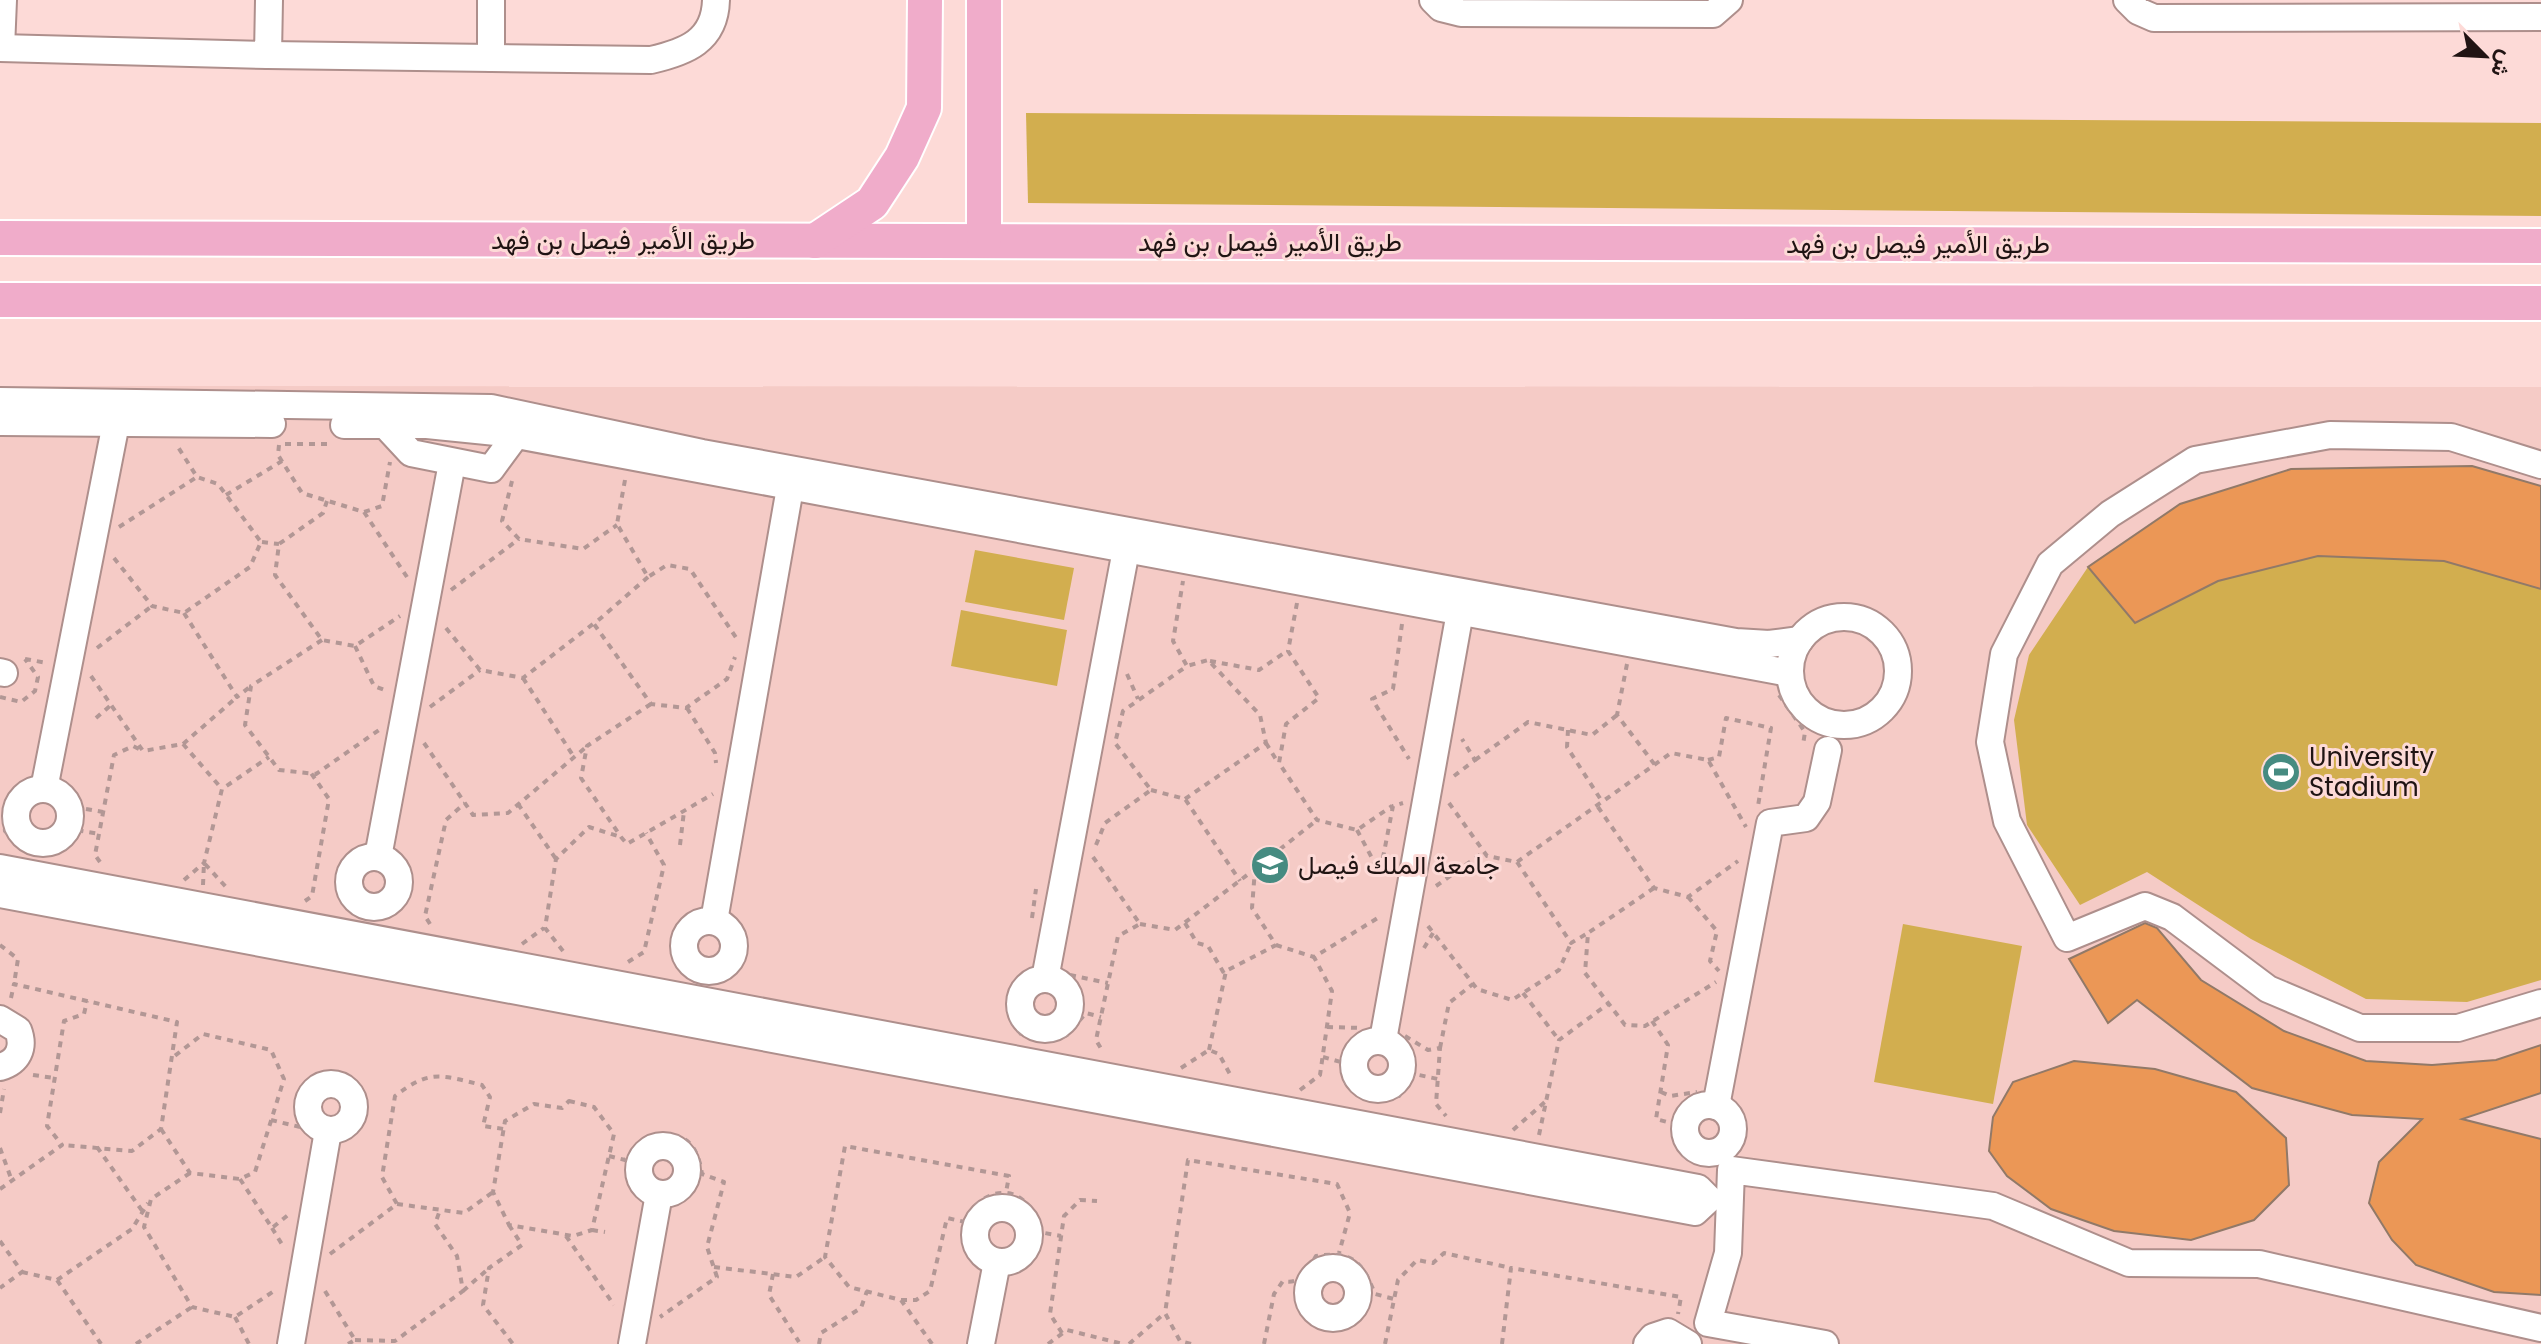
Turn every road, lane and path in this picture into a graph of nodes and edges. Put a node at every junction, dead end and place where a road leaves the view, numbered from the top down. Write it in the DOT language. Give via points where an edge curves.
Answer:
graph roads {
  1 [pos="3,0"];
  2 [pos="269,0"];
  3 [pos="491,0"];
  4 [pos="716,0"];
  5 [pos="925,0"];
  6 [pos="984,0"];
  7 [pos="1433,0"];
  8 [pos="1729,0"];
  9 [pos="2127,0"];
  10 [pos="2436,9"];
  11 [pos="2541,17"];
  12 [pos="0,48"];
  13 [pos="268,55"];
  14 [pos="491,58"];
  15 [pos="0,238"];
  16 [pos="815,241"];
  17 [pos="984,241"];
  18 [pos="2541,246"];
  19 [pos="0,300"];
  20 [pos="2541,303"];
  21 [pos="0,401"];
  22 [pos="0,422"];
  23 [pos="116,423"];
  24 [pos="394,434"];
  25 [pos="516,435"];
  26 [pos="191,444"];
  27 [pos="264,444"];
  28 [pos="279,444"];
  29 [pos="336,444"];
  30 [pos="629,458"];
  31 [pos="282,461"];
  32 [pos="452,463"];
  33 [pos="2541,465"];
  34 [pos="516,467"];
  35 [pos="197,477"];
  36 [pos="790,488"];
  37 [pos="226,495"];
  38 [pos="327,501"];
  39 [pos="364,512"];
  40 [pos="617,524"];
  41 [pos="116,528"];
  42 [pos="519,539"];
  43 [pos="261,542"];
  44 [pos="279,544"];
  45 [pos="108,550"];
  46 [pos="1126,550"];
  47 [pos="1184,575"];
  48 [pos="648,577"];
  49 [pos="409,581"];
  50 [pos="447,593"];
  51 [pos="1298,597"];
  52 [pos="404,604"];
  53 [pos="152,606"];
  54 [pos="1460,612"];
  55 [pos="184,613"];
  56 [pos="1404,617"];
  57 [pos="594,624"];
  58 [pos="443,625"];
  59 [pos="322,640"];
  60 [pos="1800,640"];
  61 [pos="355,646"];
  62 [pos="96,649"];
  63 [pos="1288,651"];
  64 [pos="1208,660"];
  65 [pos="93,663"];
  66 [pos="54,664"];
  67 [pos="1642,664"];
  68 [pos="1187,666"];
  69 [pos="1123,667"];
  70 [pos="480,670"];
  71 [pos="9,671"];
  72 [pos="523,678"];
  73 [pos="1783,682"];
  74 [pos="251,686"];
  75 [pos="394,693"];
  76 [pos="237,697"];
  77 [pos="1138,700"];
  78 [pos="651,704"];
  79 [pos="111,705"];
  80 [pos="686,708"];
  81 [pos="427,709"];
  82 [pos="1617,715"];
  83 [pos="96,718"];
  84 [pos="1824,721"];
  85 [pos="1851,725"];
  86 [pos="384,726"];
  87 [pos="1455,729"];
  88 [pos="1568,730"];
  89 [pos="418,733"];
  90 [pos="1266,743"];
  91 [pos="183,744"];
  92 [pos="587,746"];
  93 [pos="1815,749"];
  94 [pos="143,751"];
  95 [pos="269,757"];
  96 [pos="574,757"];
  97 [pos="1475,760"];
  98 [pos="1708,760"];
  99 [pos="1279,763"];
  100 [pos="1655,765"];
  101 [pos="716,766"];
  102 [pos="1416,771"];
  103 [pos="311,773"];
  104 [pos="1445,783"];
  105 [pos="44,789"];
  106 [pos="222,789"];
  107 [pos="1151,790"];
  108 [pos="718,791"];
  109 [pos="1444,796"];
  110 [pos="1185,799"];
  111 [pos="1410,801"];
  112 [pos="465,803"];
  113 [pos="518,804"];
  114 [pos="1601,805"];
  115 [pos="1393,806"];
  116 [pos="86,809"];
  117 [pos="684,811"];
  118 [pos="104,812"];
  119 [pos="1317,820"];
  120 [pos="1755,821"];
  121 [pos="1357,830"];
  122 [pos="646,833"];
  123 [pos="621,837"];
  124 [pos="1752,837"];
  125 [pos="680,845"];
  126 [pos="1484,852"];
  127 [pos="1092,854"];
  128 [pos="378,857"];
  129 [pos="1743,858"];
  130 [pos="556,859"];
  131 [pos="1517,862"];
  132 [pos="204,863"];
  133 [pos="0,868"];
  134 [pos="1089,869"];
  135 [pos="1255,869"];
  136 [pos="427,870"];
  137 [pos="435,870"];
  138 [pos="106,871"];
  139 [pos="1380,873"];
  140 [pos="1394,875"];
  141 [pos="1240,881"];
  142 [pos="176,886"];
  143 [pos="1654,888"];
  144 [pos="227,889"];
  145 [pos="0,894"];
  146 [pos="1431,896"];
  147 [pos="1688,897"];
  148 [pos="297,907"];
  149 [pos="1391,910"];
  150 [pos="714,921"];
  151 [pos="1423,921"];
  152 [pos="1185,923"];
  153 [pos="1140,924"];
  154 [pos="545,928"];
  155 [pos="1433,933"];
  156 [pos="1588,933"];
  157 [pos="436,935"];
  158 [pos="1571,943"];
  159 [pos="0,945"];
  160 [pos="1276,945"];
  161 [pos="516,947"];
  162 [pos="1419,956"];
  163 [pos="568,957"];
  164 [pos="1314,957"];
  165 [pos="621,965"];
  166 [pos="1225,975"];
  167 [pos="1056,977"];
  168 [pos="1108,983"];
  169 [pos="14,984"];
  170 [pos="1473,984"];
  171 [pos="1523,993"];
  172 [pos="87,1001"];
  173 [pos="2541,1003"];
  174 [pos="1608,1004"];
  175 [pos="3,1020"];
  176 [pos="1652,1021"];
  177 [pos="1391,1036"];
  178 [pos="1559,1040"];
  179 [pos="1440,1048"];
  180 [pos="1209,1050"];
  181 [pos="1323,1057"];
  182 [pos="172,1058"];
  183 [pos="1108,1060"];
  184 [pos="0,1067"];
  185 [pos="1178,1070"];
  186 [pos="1438,1079"];
  187 [pos="1246,1080"];
  188 [pos="1287,1087"];
  189 [pos="1661,1092"];
  190 [pos="1670,1096"];
  191 [pos="1546,1101"];
  192 [pos="1716,1106"];
  193 [pos="1449,1119"];
  194 [pos="271,1120"];
  195 [pos="1499,1128"];
  196 [pos="161,1129"];
  197 [pos="504,1129"];
  198 [pos="320,1136"];
  199 [pos="62,1145"];
  200 [pos="97,1147"];
  201 [pos="0,1148"];
  202 [pos="1716,1152"];
  203 [pos="609,1156"];
  204 [pos="1535,1157"];
  205 [pos="190,1173"];
  206 [pos="240,1179"];
  207 [pos="12,1181"];
  208 [pos="0,1189"];
  209 [pos="493,1192"];
  210 [pos="659,1194"];
  211 [pos="151,1199"];
  212 [pos="1701,1199"];
  213 [pos="1005,1201"];
  214 [pos="1097,1201"];
  215 [pos="397,1204"];
  216 [pos="440,1210"];
  217 [pos="143,1212"];
  218 [pos="291,1213"];
  219 [pos="509,1225"];
  220 [pos="272,1228"];
  221 [pos="592,1230"];
  222 [pos="605,1232"];
  223 [pos="565,1235"];
  224 [pos="1061,1236"];
  225 [pos="0,1241"];
  226 [pos="1339,1253"];
  227 [pos="290,1257"];
  228 [pos="327,1257"];
  229 [pos="825,1257"];
  230 [pos="997,1262"];
  231 [pos="713,1266"];
  232 [pos="489,1268"];
  233 [pos="1511,1268"];
  234 [pos="22,1272"];
  235 [pos="773,1274"];
  236 [pos="57,1280"];
  237 [pos="319,1280"];
  238 [pos="282,1286"];
  239 [pos="0,1288"];
  240 [pos="463,1291"];
  241 [pos="867,1291"];
  242 [pos="1394,1299"];
  243 [pos="901,1300"];
  244 [pos="192,1307"];
  245 [pos="1165,1313"];
  246 [pos="622,1316"];
  247 [pos="235,1317"];
  248 [pos="654,1321"];
  249 [pos="2541,1328"];
  250 [pos="1062,1333"];
  251 [pos="1682,1339"];
  252 [pos="355,1340"];
  253 [pos="1107,1342"];
  254 [pos="385,1343"];
  255 [pos="799,1343"];
  256 [pos="101,1344"];
  257 [pos="136,1344"];
  258 [pos="249,1344"];
  259 [pos="291,1344"];
  260 [pos="348,1344"];
  261 [pos="513,1344"];
  262 [pos="632,1344"];
  263 [pos="819,1344"];
  264 [pos="932,1344"];
  265 [pos="981,1344"];
  266 [pos="1048,1344"];
  267 [pos="1123,1344"];
  268 [pos="1129,1344"];
  269 [pos="1191,1344"];
  270 [pos="1264,1344"];
  271 [pos="1385,1344"];
  272 [pos="1502,1344"];
  273 [pos="1647,1344"];
  274 [pos="1825,1344"];
  1 -- 12 [label="street"];
  2 -- 13 [label="street"];
  3 -- 14 [label="street"];
  4 -- 14 [label="street" via="702,40 686,52 651,60"];
  5 -- 16 [label="main road" via="924,108 902,157 872,203"];
  6 -- 17 [label="main road"];
  7 -- 8 [label="street" via="1461,13 1713,14"];
  9 -- 10 [label="street" via="2154,18"];
  10 -- 11 [label="street"];
  12 -- 13 [label="street"];
  13 -- 14 [label="street"];
  15 -- 16 [label="main road, طريق الأمير فيصل بن فهد"];
  16 -- 17 [label="main road, طريق الأمير فيصل بن فهد"];
  17 -- 18 [label="main road, طريق الأمير فيصل بن فهد"];
  19 -- 20 [label="main road"];
  21 -- 60 [label="street" via="491,408 687,450 1736,642"];
  22 -- 23 [label="street"];
  23 -- 24 [label="street"];
  23 -- 105 [label="street"];
  24 -- 25 [label="street" via="427,425"];
  24 -- 32 [label="street" via="411,453"];
  24 -- 39 [label="path" via="382,506"];
  25 -- 30 [label="street"];
  25 -- 32 [label="street" via="491,469"];
  26 -- 35 [label="path" via="176,444"];
  27 -- 28 [label="path"];
  28 -- 29 [label="path"];
  28 -- 31 [label="path"];
  30 -- 36 [label="street"];
  30 -- 40 [label="path"];
  31 -- 37 [label="path"];
  31 -- 38 [label="path" via="302,493"];
  32 -- 128 [label="street"];
  33 -- 173 [label="street" via="2451,437 2330,435 2195,460 2110,514 2050,564 2004,654 1990,742 2007,821 2067,938 2145,906 2172,917 2268,989 2360,1028 2458,1028"];
  34 -- 42 [label="path" via="502,521"];
  35 -- 37 [label="path" via="218,484"];
  35 -- 41 [label="path"];
  36 -- 46 [label="street"];
  36 -- 150 [label="street"];
  37 -- 43 [label="path"];
  38 -- 39 [label="path"];
  38 -- 44 [label="path" via="323,513"];
  39 -- 49 [label="path"];
  40 -- 42 [label="path" via="583,549"];
  40 -- 48 [label="path"];
  42 -- 50 [label="path"];
  43 -- 44 [label="path"];
  43 -- 55 [label="path" via="250,567"];
  44 -- 59 [label="path" via="275,575"];
  45 -- 53 [label="path"];
  46 -- 54 [label="street"];
  46 -- 167 [label="street"];
  47 -- 68 [label="path" via="1173,641"];
  48 -- 57 [label="path"];
  48 -- 80 [label="path" via="667,565 690,569 740,644 727,679"];
  51 -- 63 [label="path"];
  52 -- 61 [label="path" via="402,615"];
  53 -- 55 [label="path"];
  53 -- 62 [label="path"];
  54 -- 73 [label="street"];
  54 -- 177 [label="street"];
  55 -- 76 [label="path"];
  56 -- 102 [label="path" via="1393,689 1372,699"];
  57 -- 72 [label="path"];
  57 -- 78 [label="path"];
  58 -- 70 [label="path"];
  59 -- 61 [label="path"];
  59 -- 74 [label="path"];
  60 -- 73 [label="street"];
  60 -- 85 [label="street" via="1812,627 1845,617 1862,620 1889,642 1897,667 1893,693 1883,709"];
  61 -- 75 [label="path" via="374,686"];
  63 -- 64 [label="path" via="1259,670"];
  63 -- 99 [label="path" via="1319,698 1286,724"];
  64 -- 68 [label="path"];
  64 -- 90 [label="path" via="1260,715"];
  65 -- 79 [label="path" via="91,676"];
  66 -- 71 [label="path"];
  67 -- 82 [label="path" via="1627,661"];
  68 -- 77 [label="path"];
  69 -- 77 [label="path"];
  70 -- 72 [label="path"];
  70 -- 81 [label="path"];
  71 -- 71 [label="path" via="21,702 35,691 38,677"];
  72 -- 96 [label="path"];
  73 -- 84 [label="street" via="1802,706"];
  73 -- 93 [label="path"];
  74 -- 76 [label="path"];
  74 -- 95 [label="path" via="245,725"];
  76 -- 91 [label="path"];
  77 -- 107 [label="path" via="1123,711 1115,743"];
  78 -- 80 [label="path"];
  78 -- 92 [label="path"];
  79 -- 83 [label="path"];
  79 -- 94 [label="path"];
  80 -- 101 [label="path" via="715,753"];
  82 -- 88 [label="path" via="1592,735"];
  82 -- 100 [label="path"];
  84 -- 85 [label="street"];
  84 -- 93 [label="street"];
  85 -- 93 [label="street"];
  86 -- 103 [label="path"];
  87 -- 97 [label="path"];
  88 -- 97 [label="path" via="1528,722"];
  88 -- 114 [label="path" via="1567,747"];
  89 -- 112 [label="path"];
  90 -- 99 [label="path"];
  90 -- 110 [label="path"];
  91 -- 94 [label="path"];
  91 -- 106 [label="path"];
  92 -- 96 [label="path"];
  92 -- 123 [label="path" via="581,778"];
  93 -- 192 [label="street" via="1817,802 1806,818 1770,823"];
  94 -- 118 [label="path" via="133,746 114,755"];
  95 -- 103 [label="path" via="279,770"];
  95 -- 106 [label="path"];
  96 -- 113 [label="path"];
  97 -- 104 [label="path"];
  98 -- 100 [label="path" via="1671,753"];
  98 -- 120 [label="path" via="1719,757 1726,718 1771,728"];
  98 -- 124 [label="path"];
  99 -- 119 [label="path"];
  100 -- 114 [label="path"];
  103 -- 148 [label="path" via="329,799 312,896"];
  106 -- 132 [label="path"];
  107 -- 110 [label="path"];
  107 -- 127 [label="path" via="1105,823"];
  108 -- 117 [label="path"];
  109 -- 126 [label="path"];
  110 -- 141 [label="path"];
  111 -- 115 [label="path"];
  112 -- 113 [label="path" via="473,815 508,813"];
  112 -- 137 [label="path" via="446,820"];
  113 -- 130 [label="path"];
  114 -- 131 [label="path"];
  114 -- 143 [label="path"];
  115 -- 121 [label="path"];
  115 -- 139 [label="path"];
  116 -- 118 [label="path"];
  117 -- 122 [label="path"];
  117 -- 125 [label="path"];
  118 -- 138 [label="path" via="95,855"];
  119 -- 121 [label="path"];
  119 -- 135 [label="path"];
  121 -- 139 [label="path"];
  122 -- 123 [label="path" via="627,844"];
  122 -- 165 [label="path" via="664,865 644,952"];
  123 -- 130 [label="path" via="589,827"];
  126 -- 131 [label="path"];
  126 -- 146 [label="path" via="1434,887"];
  127 -- 134 [label="path"];
  127 -- 153 [label="path"];
  129 -- 147 [label="path"];
  130 -- 154 [label="path"];
  131 -- 158 [label="path"];
  132 -- 142 [label="path"];
  132 -- 144 [label="path"];
  133 -- 204 [label="street"];
  135 -- 141 [label="path"];
  135 -- 160 [label="path" via="1252,908"];
  136 -- 137 [label="path"];
  137 -- 157 [label="path" via="425,916"];
  139 -- 140 [label="path"];
  141 -- 152 [label="path"];
  143 -- 147 [label="path"];
  143 -- 156 [label="path"];
  145 -- 212 [label="street"];
  147 -- 176 [label="path" via="1717,931 1710,961 1724,977"];
  149 -- 164 [label="path"];
  151 -- 155 [label="path"];
  152 -- 153 [label="path" via="1175,930"];
  152 -- 166 [label="path" via="1197,943 1208,946"];
  153 -- 168 [label="path" via="1118,936"];
  154 -- 161 [label="path"];
  154 -- 163 [label="path"];
  155 -- 162 [label="path"];
  155 -- 170 [label="path"];
  156 -- 158 [label="path"];
  156 -- 174 [label="path" via="1585,973"];
  158 -- 171 [label="path" via="1559,970"];
  159 -- 169 [label="path" via="18,959"];
  160 -- 164 [label="path"];
  160 -- 166 [label="path"];
  164 -- 181 [label="path" via="1332,991"];
  166 -- 180 [label="path"];
  167 -- 168 [label="path"];
  168 -- 183 [label="path" via="1096,1040"];
  169 -- 172 [label="path"];
  169 -- 175 [label="path"];
  170 -- 171 [label="path" via="1512,1000"];
  170 -- 179 [label="path" via="1449,1003"];
  171 -- 178 [label="path"];
  172 -- 182 [label="path" via="177,1022"];
  172 -- 199 [label="path" via="84,1014 64,1021 47,1126"];
  174 -- 176 [label="path" via="1625,1025"];
  174 -- 178 [label="path"];
  175 -- 184 [label="street" via="18,1030 21,1045 15,1059"];
  176 -- 189 [label="path" via="1668,1045"];
  177 -- 179 [label="path" via="1428,1050"];
  178 -- 191 [label="path"];
  179 -- 186 [label="path"];
  180 -- 185 [label="path"];
  180 -- 187 [label="path" via="1219,1054 1232,1078"];
  181 -- 186 [label="path" via="1341,1062 1347,1087 1374,1100 1399,1096 1414,1074"];
  181 -- 188 [label="path" via="1320,1075 1301,1090"];
  182 -- 194 [label="path" via="203,1034 271,1050 284,1079"];
  182 -- 196 [label="path"];
  186 -- 193 [label="path" via="1436,1104"];
  189 -- 190 [label="path"];
  189 -- 212 [label="path" via="1656,1119 1675,1124 1682,1154 1699,1168"];
  191 -- 195 [label="path" via="1512,1131"];
  191 -- 204 [label="path"];
  192 -- 202 [label="street" via="1729,1114 1733,1129 1728,1144"];
  192 -- 202 [label="street" via="1700,1107 1685,1125 1693,1147"];
  194 -- 198 [label="path"];
  194 -- 206 [label="path" via="255,1172"];
  196 -- 200 [label="path" via="132,1151"];
  196 -- 205 [label="path"];
  197 -- 203 [label="path" via="505,1121 534,1104 562,1108 569,1101 594,1107 614,1134"];
  197 -- 209 [label="path"];
  197 -- 215 [label="path" via="483,1126 490,1097 482,1085 440,1075 418,1078 395,1096 382,1177"];
  198 -- 259 [label="street"];
  199 -- 200 [label="path"];
  199 -- 207 [label="path"];
  200 -- 217 [label="path"];
  201 -- 207 [label="path"];
  202 -- 212 [label="street"];
  203 -- 221 [label="path"];
  203 -- 231 [label="path" via="625,1160 663,1134 672,1136 699,1157 702,1174 724,1182 707,1247"];
  204 -- 212 [label="street"];
  205 -- 206 [label="path"];
  205 -- 211 [label="path"];
  206 -- 220 [label="path"];
  207 -- 208 [label="path"];
  209 -- 216 [label="path" via="464,1213"];
  209 -- 219 [label="path"];
  210 -- 262 [label="street"];
  211 -- 217 [label="path"];
  211 -- 244 [label="path" via="144,1227"];
  213 -- 224 [label="path" via="1029,1205 1039,1232"];
  213 -- 229 [label="path" via="1009,1176 845,1146"];
  213 -- 230 [label="street" via="984,1216 976,1230 978,1247"];
  213 -- 230 [label="street" via="1024,1219 1030,1236 1022,1254"];
  213 -- 243 [label="path" via="991,1193 965,1222 947,1218 930,1291 916,1300"];
  214 -- 224 [label="path" via="1080,1200 1064,1216"];
  215 -- 216 [label="path"];
  215 -- 228 [label="path"];
  216 -- 240 [label="path" via="435,1224 457,1256"];
  217 -- 236 [label="path" via="132,1229"];
  218 -- 220 [label="path"];
  219 -- 223 [label="path"];
  219 -- 232 [label="path" via="522,1245"];
  220 -- 227 [label="path"];
  221 -- 222 [label="path"];
  221 -- 223 [label="path"];
  223 -- 246 [label="path"];
  224 -- 250 [label="path" via="1050,1314"];
  225 -- 234 [label="path"];
  226 -- 242 [label="path" via="1358,1261 1375,1294"];
  226 -- 245 [label="path" via="1350,1213 1337,1184 1188,1160"];
  226 -- 270 [label="path" via="1316,1256 1302,1278 1283,1281 1274,1294"];
  229 -- 235 [label="path" via="796,1277"];
  229 -- 241 [label="path" via="849,1287"];
  230 -- 265 [label="street"];
  231 -- 235 [label="path"];
  231 -- 248 [label="path" via="717,1277"];
  232 -- 240 [label="path"];
  232 -- 261 [label="path" via="483,1305"];
  233 -- 242 [label="path" via="1444,1253 1433,1263 1417,1260 1398,1280"];
  233 -- 251 [label="path" via="1681,1297"];
  233 -- 272 [label="path"];
  234 -- 236 [label="path"];
  234 -- 239 [label="path"];
  235 -- 255 [label="path" via="769,1295"];
  236 -- 256 [label="path"];
  237 -- 252 [label="path"];
  238 -- 247 [label="path"];
  240 -- 254 [label="path"];
  241 -- 243 [label="path"];
  241 -- 263 [label="path" via="861,1308 821,1333"];
  242 -- 271 [label="path"];
  243 -- 264 [label="path"];
  244 -- 247 [label="path"];
  244 -- 257 [label="path"];
  245 -- 268 [label="path"];
  245 -- 269 [label="path" via="1180,1341"];
  247 -- 258 [label="path"];
  249 -- 274 [label="street" via="2259,1264 2129,1263 1993,1206 1731,1170 1728,1253 1708,1323"];
  250 -- 253 [label="path"];
  250 -- 266 [label="path"];
  251 -- 273 [label="street" via="1660,1333"];
  252 -- 254 [label="path"];
  252 -- 260 [label="path"];
  253 -- 267 [label="path"];
}
